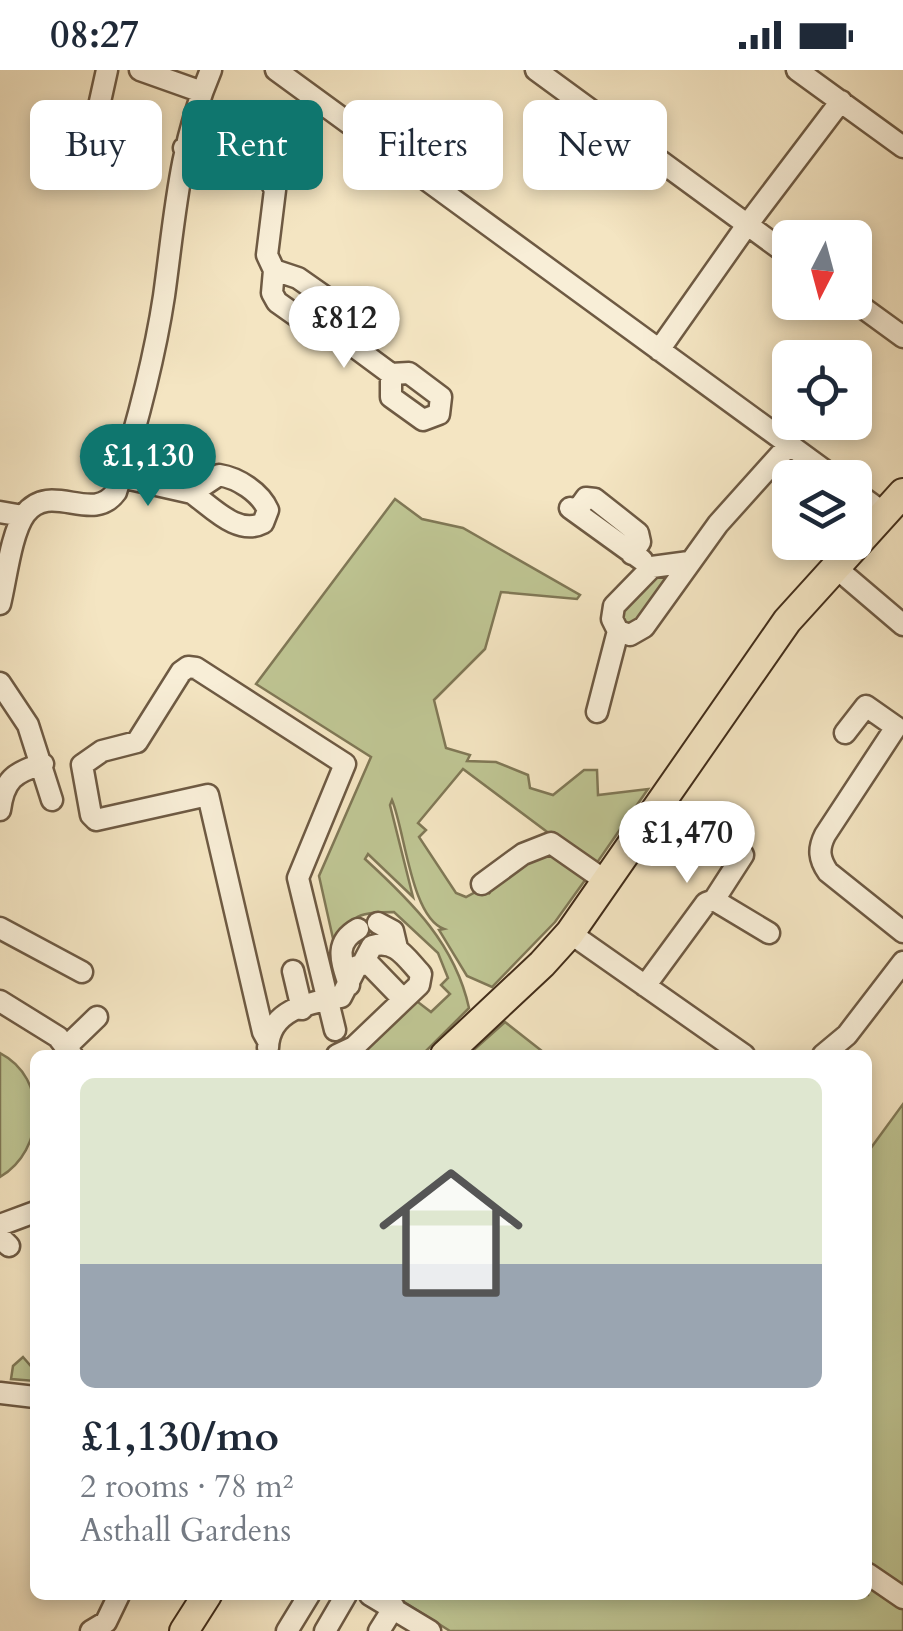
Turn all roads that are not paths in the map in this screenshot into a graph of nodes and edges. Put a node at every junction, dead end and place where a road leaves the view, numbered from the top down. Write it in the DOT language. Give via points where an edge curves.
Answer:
graph roads {
  1 [pos="107,70"];
  2 [pos="140,70"];
  3 [pos="211,70"];
  4 [pos="276,70"];
  5 [pos="536,70"];
  6 [pos="797,70"];
  7 [pos="202,92"];
  8 [pos="100,100"];
  9 [pos="199,100"];
  10 [pos="841,101"];
  11 [pos="903,146"];
  12 [pos="182,162"];
  13 [pos="275,190"];
  14 [pos="747,225"];
  15 [pos="772,243"];
  16 [pos="274,270"];
  17 [pos="872,314"];
  18 [pos="337,334"];
  19 [pos="903,337"];
  20 [pos="660,350"];
  21 [pos="392,374"];
  22 [pos="789,444"];
  23 [pos="811,460"];
  24 [pos="121,477"];
  25 [pos="192,493"];
  26 [pos="893,503"];
  27 [pos="573,510"];
  28 [pos="0,512"];
  29 [pos="23,516"];
  30 [pos="690,562"];
  31 [pos="836,566"];
  32 [pos="652,567"];
  33 [pos="0,604"];
  34 [pos="903,625"];
  35 [pos="618,631"];
  36 [pos="0,683"];
  37 [pos="597,712"];
  38 [pos="845,732"];
  39 [pos="890,736"];
  40 [pos="43,764"];
  41 [pos="52,800"];
  42 [pos="0,810"];
  43 [pos="744,854"];
  44 [pos="607,882"];
  45 [pos="482,884"];
  46 [pos="714,900"];
  47 [pos="0,928"];
  48 [pos="903,932"];
  49 [pos="570,933"];
  50 [pos="769,933"];
  51 [pos="398,948"];
  52 [pos="903,962"];
  53 [pos="363,963"];
  54 [pos="293,971"];
  55 [pos="82,972"];
  56 [pos="349,985"];
  57 [pos="645,986"];
  58 [pos="258,1000"];
  59 [pos="328,1000"];
  60 [pos="0,1001"];
  61 [pos="399,1004"];
  62 [pos="292,1011"];
  63 [pos="98,1017"];
  64 [pos="334,1030"];
  65 [pos="268,1048"];
  66 [pos="68,1050"];
  67 [pos="70,1050"];
  68 [pos="328,1050"];
  69 [pos="349,1050"];
  70 [pos="450,1050"];
  71 [pos="737,1050"];
  72 [pos="829,1050"];
  73 [pos="30,1218"];
  74 [pos="0,1225"];
  75 [pos="0,1393"];
  76 [pos="30,1396"];
  77 [pos="872,1577"];
  78 [pos="903,1598"];
  79 [pos="117,1600"];
  80 [pos="204,1600"];
  81 [pos="306,1600"];
  82 [pos="343,1600"];
  83 [pos="379,1600"];
  84 [pos="394,1608"];
  85 [pos="91,1631"];
  86 [pos="184,1631"];
  87 [pos="287,1631"];
  88 [pos="325,1631"];
  89 [pos="379,1631"];
  90 [pos="430,1631"];
  1 -- 8 [label="street"];
  2 -- 7 [label="street"];
  3 -- 7 [label="street"];
  4 -- 20 [label="street"];
  5 -- 14 [label="street"];
  6 -- 10 [label="street"];
  7 -- 9 [label="street"];
  10 -- 11 [label="street"];
  10 -- 14 [label="street"];
  12 -- 24 [label="street" via="163,300"];
  13 -- 16 [label="street" via="267,254"];
  14 -- 15 [label="street"];
  14 -- 20 [label="street"];
  16 -- 18 [label="street" via="277,302 318,331"];
  16 -- 18 [label="street" via="338,306"];
  17 -- 19 [label="street"];
  18 -- 21 [label="street"];
  20 -- 22 [label="street"];
  22 -- 23 [label="street"];
  22 -- 30 [label="street"];
  24 -- 25 [label="street"];
  24 -- 29 [label="street" via="108,503 54,500"];
  26 -- 31 [label="main road"];
  27 -- 32 [label="street"];
  28 -- 29 [label="street"];
  29 -- 33 [label="street"];
  30 -- 32 [label="street"];
  30 -- 35 [label="street" via="644,627 630,635"];
  31 -- 34 [label="street"];
  31 -- 44 [label="main road" via="779,632"];
  32 -- 35 [label="street" via="614,606"];
  35 -- 37 [label="street"];
  36 -- 40 [label="street" via="28,724"];
  38 -- 39 [label="street" via="866,706"];
  39 -- 48 [label="street" via="820,852 828,872"];
  40 -- 41 [label="street"];
  40 -- 42 [label="street" via="16,773 5,785"];
  43 -- 46 [label="street"];
  44 -- 45 [label="street" via="552,843"];
  44 -- 49 [label="main road"];
  46 -- 50 [label="street"];
  46 -- 57 [label="street" via="699,908"];
  47 -- 55 [label="street"];
  49 -- 57 [label="street"];
  49 -- 70 [label="main road"];
  51 -- 53 [label="street" via="372,946"];
  51 -- 56 [label="street" via="393,931 368,926 344,939"];
  51 -- 61 [label="street" via="421,974"];
  52 -- 72 [label="street"];
  53 -- 56 [label="street"];
  53 -- 61 [label="street" via="400,996"];
  54 -- 62 [label="street"];
  56 -- 59 [label="street"];
  57 -- 71 [label="street"];
  58 -- 59 [label="street" via="208,795 96,820 81,773 88,758 137,742 188,668 345,764 298,878"];
  58 -- 62 [label="street"];
  58 -- 65 [label="street"];
  59 -- 62 [label="street"];
  59 -- 64 [label="street"];
  60 -- 66 [label="street"];
  61 -- 69 [label="street"];
  62 -- 64 [label="street" via="327,1018"];
  62 -- 65 [label="street" via="270,1030"];
  63 -- 67 [label="street"];
  64 -- 68 [label="street"];
  73 -- 74 [label="street"];
  75 -- 76 [label="street"];
  77 -- 78 [label="street"];
  79 -- 85 [label="street" via="106,1622"];
  80 -- 86 [label="main road"];
  81 -- 87 [label="street"];
  82 -- 88 [label="street"];
  83 -- 84 [label="street"];
  84 -- 89 [label="street"];
  84 -- 90 [label="street"];
}
